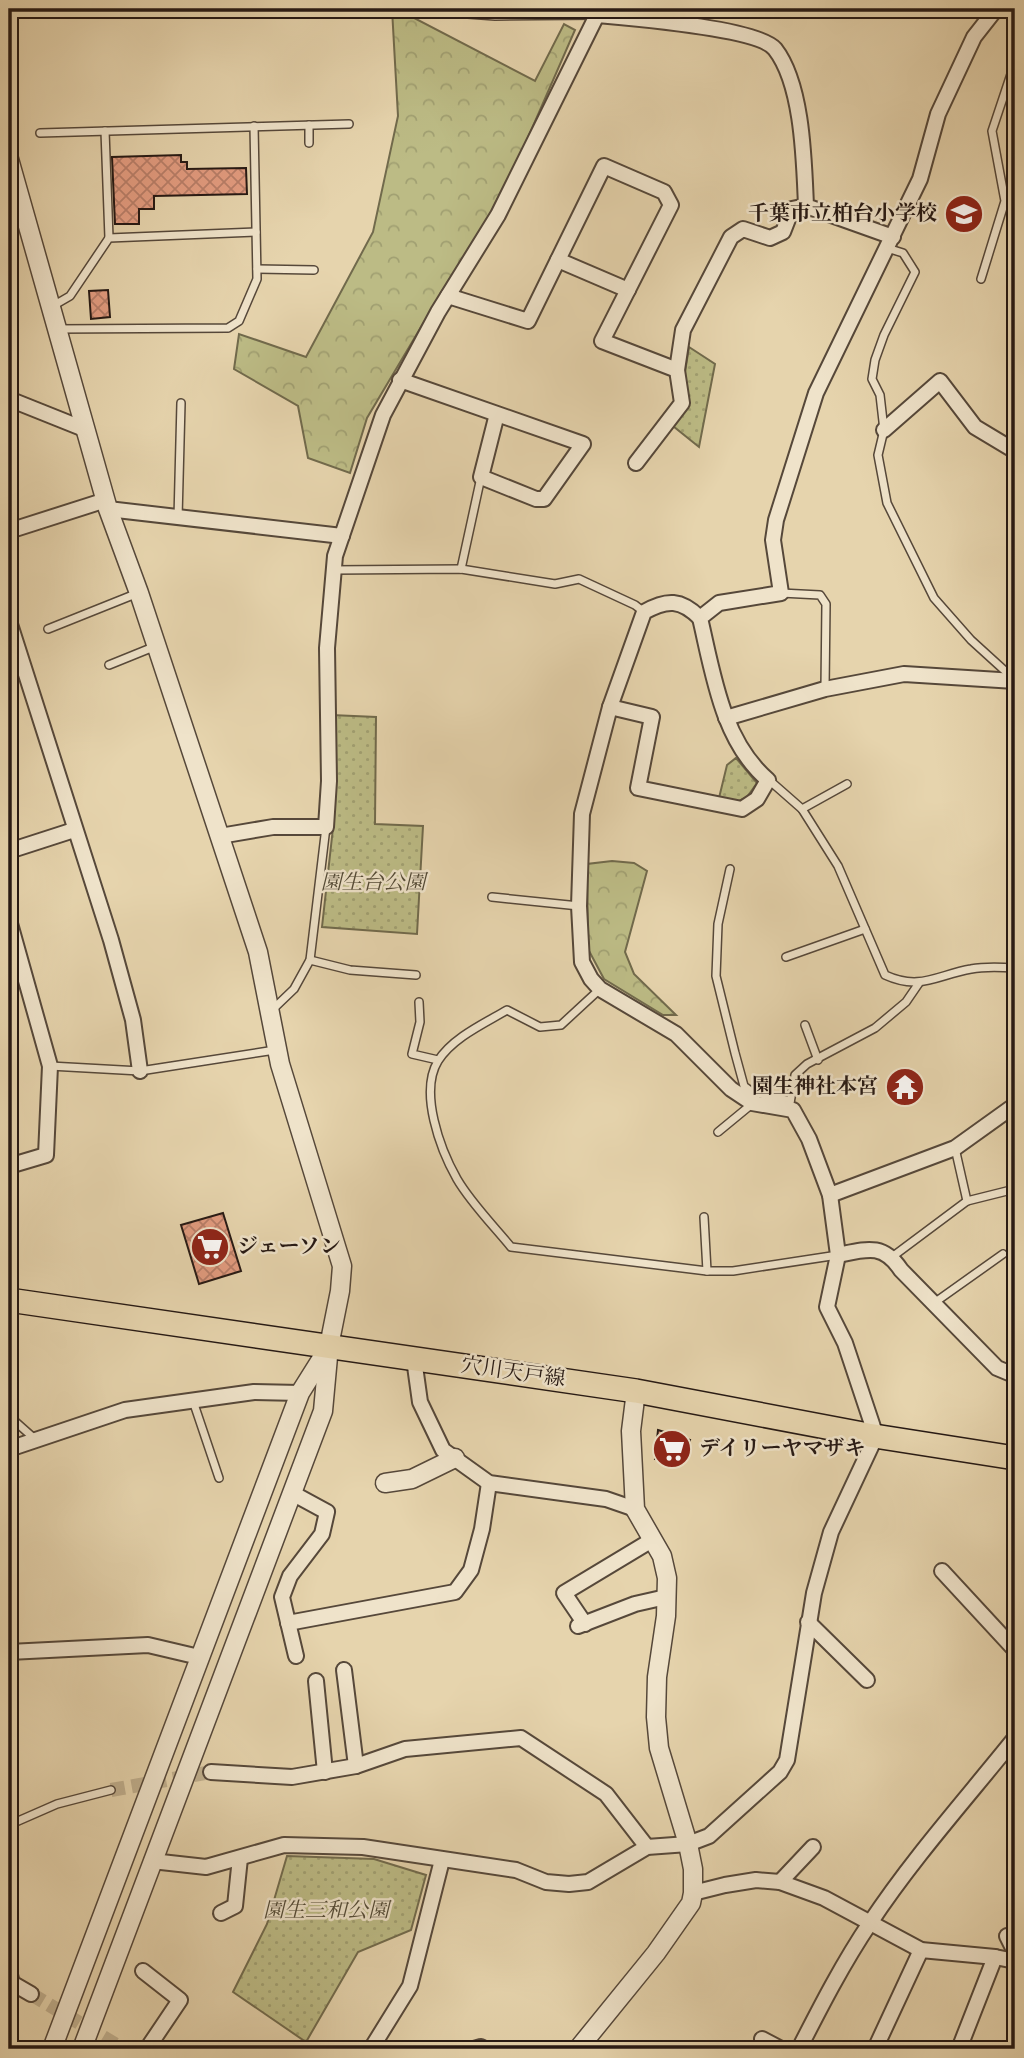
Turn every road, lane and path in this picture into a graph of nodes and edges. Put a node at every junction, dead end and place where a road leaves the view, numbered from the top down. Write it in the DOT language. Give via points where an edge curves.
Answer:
graph roads {
  1 [pos="996,9"];
  2 [pos="598,12"];
  3 [pos="454,13"];
  4 [pos="1015,62"];
  5 [pos="349,124"];
  6 [pos="309,125"];
  7 [pos="254,126"];
  8 [pos="105,131"];
  9 [pos="40,133"];
  10 [pos="309,143"];
  11 [pos="9,159"];
  12 [pos="806,206"];
  13 [pos="256,232"];
  14 [pos="108,238"];
  15 [pos="890,243"];
  16 [pos="558,260"];
  17 [pos="257,269"];
  18 [pos="314,270"];
  19 [pos="981,279"];
  20 [pos="628,290"];
  21 [pos="449,296"];
  22 [pos="50,308"];
  23 [pos="56,329"];
  24 [pos="677,370"];
  25 [pos="400,380"];
  26 [pos="9,399"];
  27 [pos="181,403"];
  28 [pos="497,414"];
  29 [pos="84,429"];
  30 [pos="884,430"];
  31 [pos="1015,451"];
  32 [pos="636,463"];
  33 [pos="481,477"];
  34 [pos="107,504"];
  35 [pos="178,519"];
  36 [pos="9,531"];
  37 [pos="342,536"];
  38 [pos="461,569"];
  39 [pos="332,570"];
  40 [pos="139,593"];
  41 [pos="781,593"];
  42 [pos="644,612"];
  43 [pos="700,618"];
  44 [pos="9,621"];
  45 [pos="48,629"];
  46 [pos="156,645"];
  47 [pos="109,665"];
  48 [pos="1015,681"];
  49 [pos="825,689"];
  50 [pos="610,707"];
  51 [pos="726,718"];
  52 [pos="768,780"];
  53 [pos="847,784"];
  54 [pos="802,808"];
  55 [pos="326,827"];
  56 [pos="74,830"];
  57 [pos="220,836"];
  58 [pos="9,851"];
  59 [pos="730,869"];
  60 [pos="492,897"];
  61 [pos="579,906"];
  62 [pos="9,920"];
  63 [pos="865,929"];
  64 [pos="786,957"];
  65 [pos="310,961"];
  66 [pos="1015,968"];
  67 [pos="416,975"];
  68 [pos="919,983"];
  69 [pos="600,989"];
  70 [pos="419,1002"];
  71 [pos="270,1012"];
  72 [pos="805,1025"];
  73 [pos="277,1050"];
  74 [pos="438,1060"];
  75 [pos="818,1060"];
  76 [pos="50,1066"];
  77 [pos="140,1071"];
  78 [pos="752,1103"];
  79 [pos="1015,1105"];
  80 [pos="792,1106"];
  81 [pos="718,1132"];
  82 [pos="955,1148"];
  83 [pos="9,1166"];
  84 [pos="1015,1189"];
  85 [pos="830,1195"];
  86 [pos="967,1201"];
  87 [pos="704,1217"];
  88 [pos="1003,1254"];
  89 [pos="838,1255"];
  90 [pos="892,1257"];
  91 [pos="707,1271"];
  92 [pos="9,1300"];
  93 [pos="933,1304"];
  94 [pos="329,1346"];
  95 [pos="414,1359"];
  96 [pos="1015,1368"];
  97 [pos="636,1391"];
  98 [pos="300,1393"];
  99 [pos="193,1401"];
  100 [pos="9,1416"];
  101 [pos="876,1436"];
  102 [pos="36,1440"];
  103 [pos="9,1449"];
  104 [pos="455,1458"];
  105 [pos="1015,1458"];
  106 [pos="219,1478"];
  107 [pos="385,1483"];
  108 [pos="489,1483"];
  109 [pos="292,1493"];
  110 [pos="635,1509"];
  111 [pos="652,1540"];
  112 [pos="942,1571"];
  113 [pos="666,1597"];
  114 [pos="808,1622"];
  115 [pos="288,1623"];
  116 [pos="1015,1650"];
  117 [pos="9,1652"];
  118 [pos="296,1656"];
  119 [pos="199,1657"];
  120 [pos="344,1670"];
  121 [pos="867,1680"];
  122 [pos="316,1681"];
  123 [pos="1015,1738"];
  124 [pos="356,1766"];
  125 [pos="211,1772"];
  126 [pos="326,1772"];
  127 [pos="111,1790"];
  128 [pos="9,1825"];
  129 [pos="688,1844"];
  130 [pos="647,1847"];
  131 [pos="813,1847"];
  132 [pos="240,1858"];
  133 [pos="442,1860"];
  134 [pos="152,1861"];
  135 [pos="780,1882"];
  136 [pos="693,1893"];
  137 [pos="221,1913"];
  138 [pos="870,1923"];
  139 [pos="1007,1936"];
  140 [pos="921,1950"];
  141 [pos="1015,1952"];
  142 [pos="995,1956"];
  143 [pos="1015,1961"];
  144 [pos="9,1971"];
  145 [pos="143,1971"];
  146 [pos="31,1994"];
  147 [pos="762,2039"];
  148 [pos="583,2048"];
  149 [pos="52,2049"];
  150 [pos="82,2049"];
  151 [pos="147,2049"];
  152 [pos="371,2049"];
  153 [pos="474,2049"];
  154 [pos="484,2049"];
  155 [pos="781,2049"];
  156 [pos="799,2049"];
  157 [pos="875,2049"];
  158 [pos="959,2049"];
  1 -- 15 [label="street" via="974,37 938,114 920,179"];
  2 -- 3 [label="lane"];
  2 -- 12 [label="street" via="755,38 774,47 786,69 803,131"];
  2 -- 21 [label="street" via="498,215"];
  4 -- 19 [label="lane" via="992,131 1005,201"];
  5 -- 6 [label="lane"];
  6 -- 7 [label="lane"];
  6 -- 10 [label="lane"];
  7 -- 8 [label="lane"];
  7 -- 13 [label="lane"];
  8 -- 9 [label="lane"];
  8 -- 14 [label="lane"];
  11 -- 22 [label="street"];
  12 -- 15 [label="street"];
  12 -- 24 [label="street" via="792,209 783,232 770,238 743,229 732,237 683,330"];
  13 -- 14 [label="lane"];
  13 -- 17 [label="lane"];
  14 -- 22 [label="lane" via="70,296"];
  15 -- 30 [label="lane" via="915,272 875,360 872,379 880,395"];
  15 -- 41 [label="street" via="816,393 776,520 773,540"];
  16 -- 20 [label="street"];
  16 -- 20 [label="street" via="604,166 664,192 671,205"];
  16 -- 21 [label="street" via="528,321"];
  17 -- 18 [label="lane"];
  17 -- 23 [label="lane" via="239,321 228,328"];
  20 -- 24 [label="street" via="602,341"];
  21 -- 25 [label="street"];
  22 -- 23 [label="street"];
  23 -- 29 [label="street"];
  24 -- 32 [label="street" via="682,403"];
  25 -- 28 [label="street"];
  25 -- 37 [label="street" via="383,415"];
  26 -- 29 [label="street"];
  27 -- 35 [label="lane"];
  28 -- 33 [label="street"];
  28 -- 33 [label="street" via="583,444 544,499"];
  29 -- 34 [label="street"];
  30 -- 31 [label="street" via="940,380 975,427"];
  30 -- 48 [label="lane" via="878,455 887,503 934,598"];
  33 -- 38 [label="lane"];
  34 -- 35 [label="street"];
  34 -- 36 [label="street"];
  34 -- 40 [label="street"];
  35 -- 37 [label="street"];
  37 -- 39 [label="street"];
  38 -- 39 [label="lane"];
  38 -- 42 [label="lane" via="555,584 579,579"];
  39 -- 55 [label="street"];
  40 -- 45 [label="lane"];
  40 -- 46 [label="street"];
  41 -- 43 [label="street" via="719,603"];
  41 -- 49 [label="lane" via="820,595 826,604"];
  42 -- 43 [label="street" via="674,602"];
  42 -- 50 [label="street"];
  43 -- 51 [label="street"];
  44 -- 56 [label="street"];
  46 -- 47 [label="lane"];
  46 -- 57 [label="street"];
  48 -- 49 [label="street" via="904,674"];
  49 -- 51 [label="street"];
  50 -- 52 [label="street" via="652,717 638,788 742,809 757,799"];
  50 -- 61 [label="street" via="582,814"];
  51 -- 52 [label="street" via="749,760"];
  52 -- 54 [label="lane"];
  53 -- 54 [label="lane"];
  54 -- 63 [label="lane" via="838,866"];
  55 -- 57 [label="street" via="273,827"];
  55 -- 65 [label="lane"];
  56 -- 58 [label="street"];
  56 -- 77 [label="street" via="133,1020"];
  57 -- 71 [label="street" via="258,952"];
  59 -- 80 [label="lane" via="718,924 716,976 735,1053 744,1086"];
  60 -- 61 [label="lane"];
  61 -- 69 [label="street" via="582,962"];
  62 -- 76 [label="street"];
  63 -- 64 [label="lane"];
  63 -- 68 [label="lane" via="885,975"];
  65 -- 67 [label="lane" via="350,970"];
  65 -- 71 [label="lane" via="294,989"];
  66 -- 68 [label="lane" via="972,968"];
  68 -- 75 [label="lane" via="906,1002 875,1028"];
  69 -- 74 [label="lane" via="561,1025 540,1027 507,1010 463,1036"];
  69 -- 78 [label="street" via="676,1034 731,1089"];
  70 -- 74 [label="lane" via="420,1022 412,1054"];
  71 -- 73 [label="street"];
  72 -- 75 [label="lane"];
  73 -- 77 [label="lane"];
  73 -- 94 [label="street" via="342,1266"];
  74 -- 91 [label="lane" via="429,1100 442,1142 457,1179 511,1247"];
  75 -- 80 [label="lane" via="795,1075"];
  76 -- 77 [label="lane"];
  76 -- 83 [label="street" via="46,1155"];
  78 -- 80 [label="street"];
  78 -- 81 [label="lane"];
  79 -- 82 [label="street"];
  80 -- 85 [label="street"];
  82 -- 85 [label="street"];
  82 -- 86 [label="lane"];
  84 -- 86 [label="lane"];
  85 -- 89 [label="street"];
  86 -- 90 [label="lane"];
  87 -- 91 [label="lane"];
  88 -- 93 [label="lane"];
  89 -- 90 [label="street" via="872,1248"];
  89 -- 91 [label="lane"];
  89 -- 101 [label="street" via="827,1307 845,1343"];
  90 -- 93 [label="street"];
  92 -- 94 [label="main road, 穴川天戸線"];
  93 -- 96 [label="street" via="997,1368 1009,1373"];
  94 -- 95 [label="main road, 穴川天戸線"];
  94 -- 98 [label="street"];
  94 -- 109 [label="street" via="323,1411"];
  95 -- 97 [label="main road, 穴川天戸線"];
  95 -- 104 [label="street" via="420,1402 443,1450"];
  97 -- 101 [label="main road, 穴川天戸線"];
  97 -- 110 [label="street" via="631,1431"];
  98 -- 99 [label="street" via="254,1392"];
  98 -- 119 [label="street"];
  99 -- 102 [label="street" via="125,1410"];
  99 -- 106 [label="lane"];
  100 -- 102 [label="lane"];
  101 -- 105 [label="main road, 穴川天戸線"];
  101 -- 114 [label="street" via="831,1532"];
  102 -- 103 [label="street"];
  104 -- 107 [label="street" via="412,1479"];
  104 -- 108 [label="street"];
  108 -- 110 [label="street" via="606,1499"];
  108 -- 115 [label="street" via="471,1570 455,1592"];
  109 -- 115 [label="street" via="327,1512 322,1534 290,1576 282,1597"];
  109 -- 134 [label="street"];
  110 -- 111 [label="street"];
  111 -- 113 [label="street" via="662,1556"];
  111 -- 113 [label="street" via="564,1593 581,1625"];
  112 -- 116 [label="street"];
  113 -- 129 [label="street" via="656,1717 659,1748"];
  114 -- 121 [label="street"];
  114 -- 129 [label="street" via="787,1760 780,1772 709,1836"];
  115 -- 118 [label="street"];
  117 -- 119 [label="street" via="148,1645"];
  119 -- 149 [label="street"];
  120 -- 124 [label="street"];
  122 -- 126 [label="street"];
  123 -- 138 [label="street"];
  124 -- 126 [label="street"];
  124 -- 130 [label="street" via="405,1749 521,1738 606,1794"];
  125 -- 126 [label="street" via="292,1777"];
  127 -- 128 [label="lane" via="57,1804"];
  129 -- 130 [label="street"];
  129 -- 136 [label="street"];
  130 -- 133 [label="street" via="588,1882 569,1884 546,1882 516,1870"];
  131 -- 135 [label="street"];
  132 -- 133 [label="street" via="284,1845 363,1847"];
  132 -- 134 [label="street" via="206,1867"];
  132 -- 137 [label="street" via="235,1906"];
  133 -- 152 [label="street" via="410,1986"];
  134 -- 150 [label="street"];
  135 -- 136 [label="street" via="756,1880"];
  135 -- 138 [label="street" via="824,1898"];
  136 -- 148 [label="street" via="682,1919"];
  138 -- 140 [label="street"];
  138 -- 156 [label="street"];
  139 -- 141 [label="street"];
  140 -- 142 [label="street"];
  140 -- 157 [label="street"];
  142 -- 143 [label="street"];
  142 -- 158 [label="street"];
  144 -- 146 [label="street" via="12,1983"];
  145 -- 151 [label="street" via="180,2000"];
  147 -- 155 [label="street"];
  153 -- 154 [label="street"];
}
